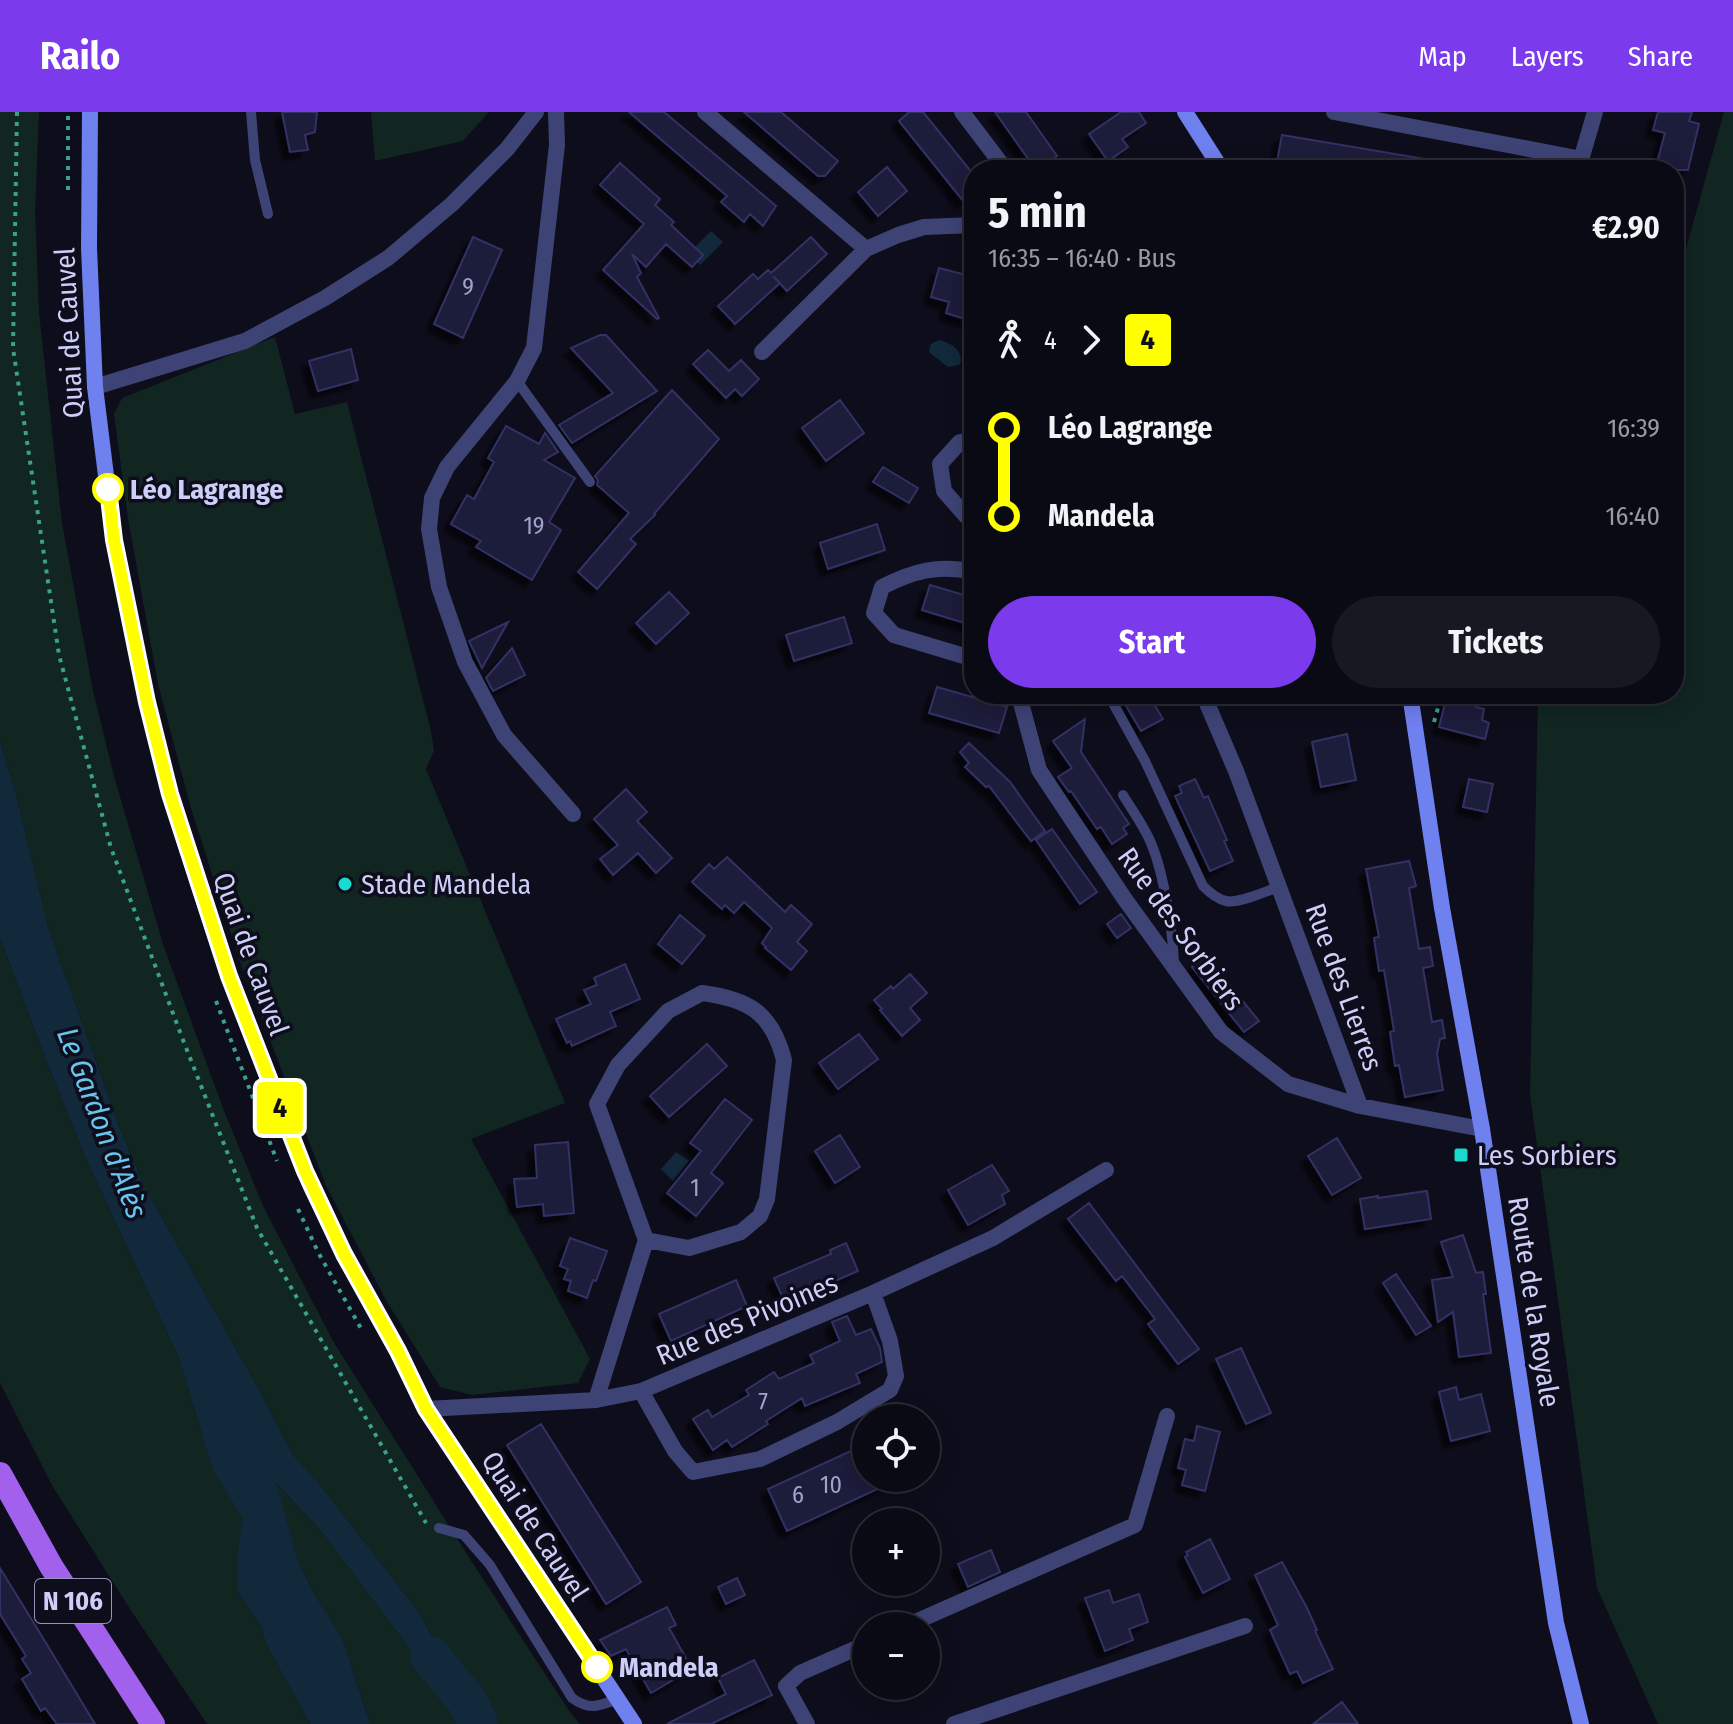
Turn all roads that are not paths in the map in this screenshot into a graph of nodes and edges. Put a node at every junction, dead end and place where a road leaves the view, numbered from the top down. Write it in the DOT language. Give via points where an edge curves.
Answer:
graph roads {
  1 [pos="90,112"];
  2 [pos="251,112"];
  3 [pos="536,112"];
  4 [pos="556,112"];
  5 [pos="705,112"];
  6 [pos="962,112"];
  7 [pos="1185,112"];
  8 [pos="1334,112"];
  9 [pos="1595,112"];
  10 [pos="998,160"];
  11 [pos="1216,160"];
  12 [pos="1561,160"];
  13 [pos="1581,160"];
  14 [pos="268,214"];
  15 [pos="964,225"];
  16 [pos="866,249"];
  17 [pos="762,352"];
  18 [pos="517,381"];
  19 [pos="95,387"];
  20 [pos="964,442"];
  21 [pos="590,482"];
  22 [pos="964,514"];
  23 [pos="964,570"];
  24 [pos="964,656"];
  25 [pos="1023,704"];
  26 [pos="1114,704"];
  27 [pos="1207,704"];
  28 [pos="1412,704"];
  29 [pos="1123,795"];
  30 [pos="573,814"];
  31 [pos="1279,887"];
  32 [pos="1175,967"];
  33 [pos="1360,1106"];
  34 [pos="1482,1129"];
  35 [pos="1106,1170"];
  36 [pos="646,1240"];
  37 [pos="873,1293"];
  38 [pos="641,1391"];
  39 [pos="596,1400"];
  40 [pos="426,1409"];
  41 [pos="1167,1416"];
  42 [pos="0,1474"];
  43 [pos="439,1528"];
  44 [pos="938,1612"];
  45 [pos="1245,1626"];
  46 [pos="852,1650"];
  47 [pos="618,1699"];
  48 [pos="153,1724"];
  49 [pos="634,1724"];
  50 [pos="807,1724"];
  51 [pos="954,1724"];
  52 [pos="1581,1724"];
  1 -- 19 [label="street, Quai de Cauvel"];
  2 -- 14 [label="lane"];
  3 -- 19 [label="street" via="452,204 388,258 338,290 245,341"];
  4 -- 18 [label="street" via="557,145 534,348"];
  5 -- 16 [label="street"];
  6 -- 10 [label="street"];
  7 -- 11 [label="street"];
  8 -- 12 [label="street"];
  9 -- 13 [label="street"];
  15 -- 16 [label="street" via="924,227"];
  16 -- 17 [label="street"];
  18 -- 21 [label="lane"];
  18 -- 30 [label="street" via="447,467 432,498 429,529 439,587 465,662 504,735"];
  19 -- 40 [label="street, Quai de Cauvel" via="114,540 147,702 198,883 311,1187"];
  20 -- 22 [label="street" via="940,464 944,491"];
  23 -- 24 [label="street" via="908,574 882,587 874,613 894,635"];
  25 -- 32 [label="street, Rue des Sorbiers" via="1039,770"];
  26 -- 31 [label="lane, Rue des Lierres" via="1203,886 1228,902"];
  27 -- 31 [label="street, Rue des Lierres"];
  28 -- 34 [label="street, Route de la Royale"];
  29 -- 32 [label="lane" via="1159,869"];
  31 -- 33 [label="street, Rue des Lierres"];
  32 -- 33 [label="street, Rue des Sorbiers" via="1221,1032 1288,1084"];
  33 -- 34 [label="street, Rue des Sorbiers"];
  34 -- 52 [label="street, Route de la Royale" via="1556,1623"];
  35 -- 37 [label="street, Rue des Pivoines" via="993,1238"];
  36 -- 36 [label="street" via="689,1248 741,1232 760,1216 767,1199 784,1060 767,1020 727,996 702,993 668,1011 618,1065 597,1104"];
  36 -- 39 [label="street"];
  37 -- 38 [label="street, Rue des Pivoines"];
  37 -- 38 [label="street, Rue des Pivoines" via="890,1341 896,1376 890,1390 760,1459 693,1472"];
  38 -- 39 [label="street, Rue des Pivoines"];
  39 -- 40 [label="street, Rue des Pivoines"];
  40 -- 47 [label="street, Quai de Cauvel"];
  41 -- 44 [label="street" via="1135,1525"];
  42 -- 48 [label="main road, N 106" via="51,1566"];
  43 -- 47 [label="lane" via="464,1535 490,1565 572,1698 596,1707"];
  45 -- 51 [label="street"];
  46 -- 50 [label="street" via="800,1673 786,1686"];
  47 -- 49 [label="street, Quai de Cauvel"];
}
